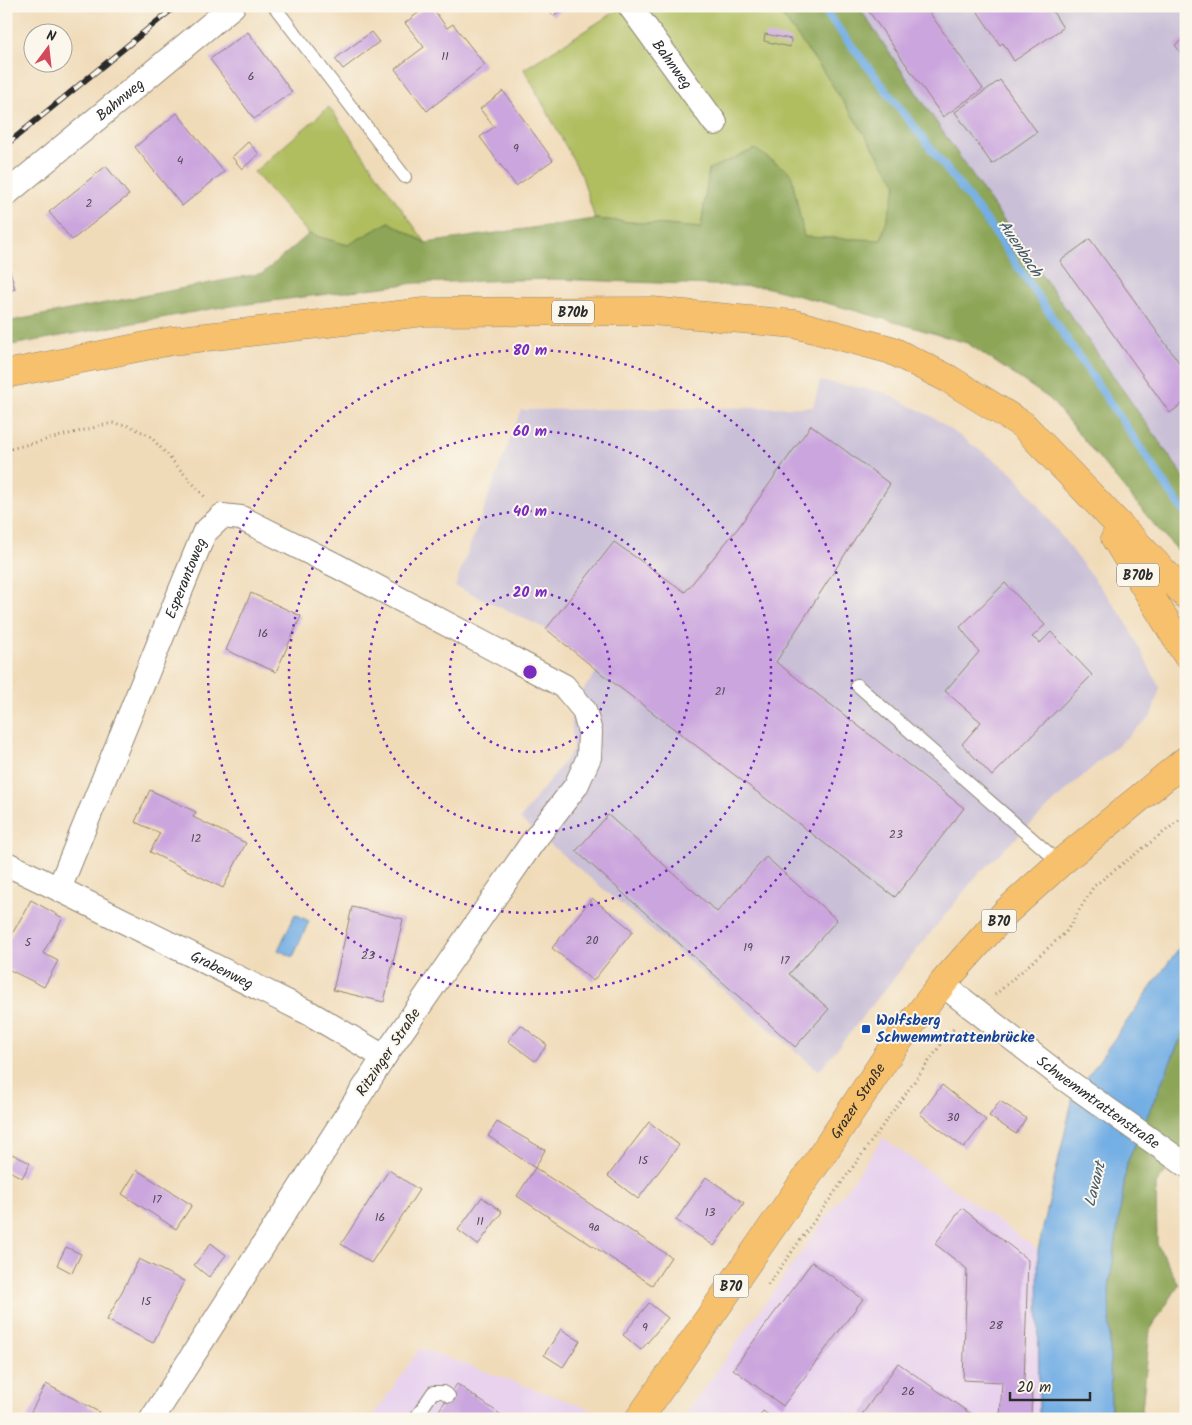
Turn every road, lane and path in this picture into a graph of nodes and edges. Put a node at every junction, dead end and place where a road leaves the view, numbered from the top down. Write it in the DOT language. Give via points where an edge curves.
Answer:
graph roads {
  1 [pos="233,6"];
  2 [pos="274,6"];
  3 [pos="630,6"];
  4 [pos="715,123"];
  5 [pos="405,177"];
  6 [pos="6,194"];
  7 [pos="6,374"];
  8 [pos="6,450"];
  9 [pos="1090,496"];
  10 [pos="222,516"];
  11 [pos="1186,595"];
  12 [pos="1186,654"];
  13 [pos="857,685"];
  14 [pos="1186,760"];
  15 [pos="1186,815"];
  16 [pos="1060,863"];
  17 [pos="6,869"];
  18 [pos="59,889"];
  19 [pos="942,984"];
  20 [pos="978,1011"];
  21 [pos="384,1057"];
  22 [pos="1180,1161"];
  23 [pos="763,1292"];
  24 [pos="448,1396"];
  25 [pos="159,1416"];
  26 [pos="416,1416"];
  27 [pos="639,1419"];
  1 -- 6 [label="street, Bahnweg"];
  2 -- 5 [label="lane"];
  3 -- 4 [label="street, Bahnweg"];
  7 -- 9 [label="main road, B70b" via="171,341 424,312 652,311 795,324 890,350 949,379 1023,425"];
  8 -- 10 [label="path" via="112,423 130,426 150,436"];
  9 -- 11 [label="main road, B70b"];
  9 -- 12 [label="main road, B70b"];
  10 -- 18 [label="street, Esperantoweg" via="204,532"];
  10 -- 21 [label="street, Ritzinger Straße" via="241,518 564,686 584,710 590,732 589,757 576,786 532,843"];
  13 -- 16 [label="lane"];
  14 -- 16 [label="main road, Grazer Straße / B70"];
  15 -- 20 [label="path" via="1094,886 1066,932"];
  16 -- 19 [label="main road, Grazer Straße / B70" via="1006,912"];
  17 -- 18 [label="street" via="9,865"];
  18 -- 21 [label="street, Grabenweg" via="311,1014"];
  19 -- 20 [label="street, Schwemmtrattenstraße"];
  19 -- 27 [label="main road, Grazer Straße / B70" via="892,1048"];
  20 -- 22 [label="street, Schwemmtrattenstraße" via="1062,1077"];
  20 -- 23 [label="path" via="950,1032"];
  21 -- 25 [label="street, Ritzinger Straße"];
  24 -- 26 [label="lane" via="443,1392 433,1392"];
}
